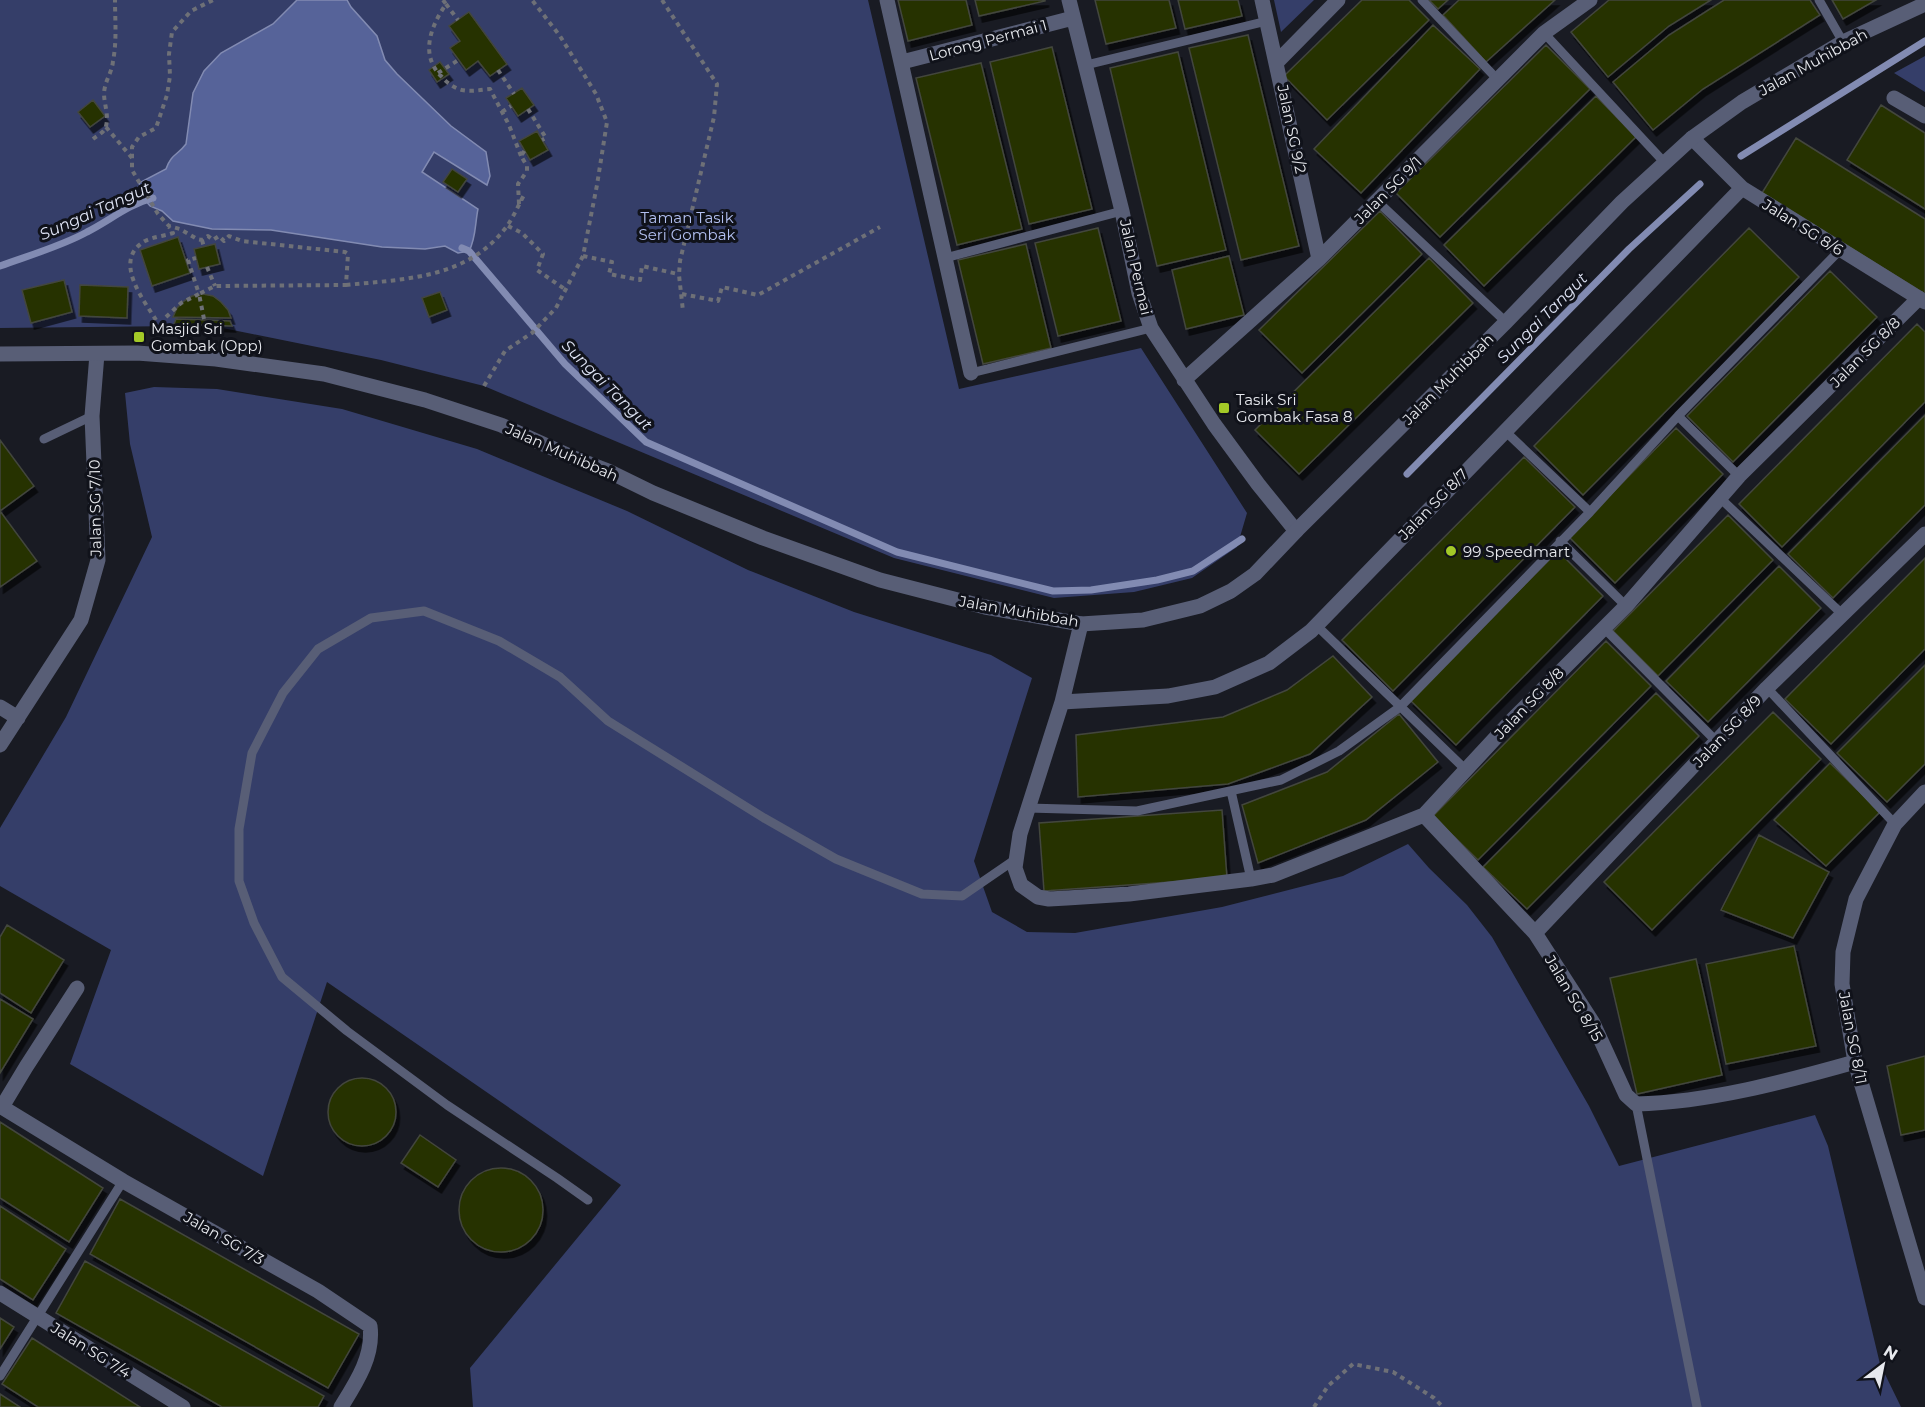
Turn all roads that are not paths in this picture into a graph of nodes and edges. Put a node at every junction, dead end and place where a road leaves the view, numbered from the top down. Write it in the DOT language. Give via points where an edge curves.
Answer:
graph roads {
  1 [pos="887,0"];
  2 [pos="1069,0"];
  3 [pos="1262,0"];
  4 [pos="1338,0"];
  5 [pos="1422,0"];
  6 [pos="1590,0"];
  7 [pos="1819,0"];
  8 [pos="1925,4"];
  9 [pos="1073,18"];
  10 [pos="1267,21"];
  11 [pos="1544,33"];
  12 [pos="1843,42"];
  13 [pos="902,62"];
  14 [pos="1277,62"];
  15 [pos="1086,65"];
  16 [pos="1497,79"];
  17 [pos="1894,98"];
  18 [pos="1925,116"];
  19 [pos="1692,138"];
  20 [pos="1664,162"];
  21 [pos="1742,188"];
  22 [pos="1377,201"];
  23 [pos="1122,211"];
  24 [pos="1840,250"];
  25 [pos="945,258"];
  26 [pos="1319,259"];
  27 [pos="1922,300"];
  28 [pos="1506,322"];
  29 [pos="1151,328"];
  30 [pos="0,354"];
  31 [pos="96,354"];
  32 [pos="971,373"];
  33 [pos="1184,380"];
  34 [pos="93,416"];
  35 [pos="1678,416"];
  36 [pos="1505,431"];
  37 [pos="44,439"];
  38 [pos="1739,476"];
  39 [pos="1719,497"];
  40 [pos="1590,512"];
  41 [pos="1296,531"];
  42 [pos="1925,534"];
  43 [pos="1560,541"];
  44 [pos="1626,606"];
  45 [pos="1842,614"];
  46 [pos="1081,624"];
  47 [pos="1316,625"];
  48 [pos="1603,627"];
  49 [pos="1767,688"];
  50 [pos="1062,702"];
  51 [pos="0,707"];
  52 [pos="1400,707"];
  53 [pos="18,718"];
  54 [pos="1717,742"];
  55 [pos="0,745"];
  56 [pos="1466,770"];
  57 [pos="1231,791"];
  58 [pos="1925,792"];
  59 [pos="1028,808"];
  60 [pos="1424,815"];
  61 [pos="1895,824"];
  62 [pos="1016,859"];
  63 [pos="1251,879"];
  64 [pos="1535,933"];
  65 [pos="77,988"];
  66 [pos="1855,1062"];
  67 [pos="1636,1104"];
  68 [pos="1,1107"];
  69 [pos="123,1181"];
  70 [pos="588,1200"];
  71 [pos="0,1293"];
  72 [pos="1925,1298"];
  73 [pos="38,1317"];
  74 [pos="0,1376"];
  75 [pos="183,1407"];
  76 [pos="341,1407"];
  77 [pos="1697,1407"];
  1 -- 13 [label="street"];
  2 -- 9 [label="street, Jalan Permai"];
  3 -- 10 [label="street, Jalan SG 9/2"];
  4 -- 14 [label="street"];
  5 -- 16 [label="lane"];
  6 -- 11 [label="street, Jalan SG 9/1"];
  7 -- 12 [label="lane"];
  8 -- 12 [label="street, Jalan Muhibbah"];
  9 -- 13 [label="street, Lorong Permai 1"];
  9 -- 15 [label="street, Jalan Permai"];
  10 -- 14 [label="street, Jalan SG 9/2"];
  10 -- 15 [label="lane"];
  11 -- 16 [label="street, Jalan SG 9/1"];
  11 -- 20 [label="lane"];
  12 -- 19 [label="street, Jalan Muhibbah" via="1742,102"];
  13 -- 25 [label="street"];
  14 -- 26 [label="street, Jalan SG 9/2"];
  15 -- 23 [label="street, Jalan Permai"];
  16 -- 22 [label="street, Jalan SG 9/1"];
  17 -- 18 [label="street"];
  19 -- 20 [label="street, Jalan Muhibbah"];
  19 -- 21 [label="street, Jalan SG 8/6"];
  20 -- 28 [label="street, Jalan Muhibbah"];
  21 -- 24 [label="street, Jalan SG 8/6"];
  21 -- 36 [label="street, Jalan SG 8/7"];
  22 -- 26 [label="street, Jalan SG 9/1"];
  22 -- 28 [label="lane"];
  23 -- 25 [label="lane"];
  23 -- 29 [label="street, Jalan Permai" via="1139,293"];
  24 -- 27 [label="street, Jalan SG 8/6"];
  24 -- 35 [label="lane"];
  25 -- 32 [label="street"];
  26 -- 33 [label="street, Jalan SG 9/1"];
  27 -- 38 [label="street, Jalan SG 8/8"];
  28 -- 41 [label="street, Jalan Muhibbah"];
  29 -- 32 [label="lane"];
  29 -- 33 [label="street, Jalan Permai"];
  30 -- 31 [label="street, Jalan Muhibbah"];
  31 -- 34 [label="street, Jalan SG 7/10"];
  31 -- 46 [label="street, Jalan Muhibbah" via="216,359 315,372 425,400 501,425 763,538 880,580 985,607"];
  33 -- 41 [label="street, Jalan Permai"];
  34 -- 37 [label="lane"];
  34 -- 53 [label="street, Jalan SG 7/10" via="98,560 81,620"];
  35 -- 38 [label="lane"];
  35 -- 40 [label="lane"];
  36 -- 40 [label="lane"];
  36 -- 47 [label="street, Jalan SG 8/7"];
  38 -- 39 [label="street, Jalan SG 8/8"];
  39 -- 44 [label="street, Jalan SG 8/8"];
  39 -- 45 [label="lane"];
  40 -- 43 [label="lane"];
  41 -- 46 [label="street, Jalan Muhibbah" via="1255,574 1200,606 1143,620"];
  42 -- 45 [label="street, Jalan SG 8/9"];
  43 -- 44 [label="lane"];
  43 -- 52 [label="lane"];
  44 -- 48 [label="street, Jalan SG 8/8"];
  45 -- 49 [label="street, Jalan SG 8/9"];
  46 -- 50 [label="street"];
  47 -- 50 [label="street, Jalan SG 8/7" via="1269,663 1215,687 1168,696"];
  47 -- 52 [label="lane"];
  48 -- 54 [label="lane"];
  48 -- 56 [label="street, Jalan SG 8/8"];
  49 -- 54 [label="street, Jalan SG 8/9"];
  49 -- 61 [label="lane"];
  50 -- 59 [label="street"];
  51 -- 53 [label="street"];
  52 -- 56 [label="lane"];
  52 -- 57 [label="lane" via="1339,751 1281,780"];
  53 -- 55 [label="street, Jalan SG 7/10"];
  54 -- 64 [label="street, Jalan SG 8/9"];
  56 -- 60 [label="street, Jalan SG 8/8"];
  57 -- 59 [label="lane" via="1137,811"];
  57 -- 63 [label="lane"];
  58 -- 61 [label="street, Jalan SG 8/11"];
  59 -- 62 [label="street"];
  60 -- 63 [label="street, Jalan SG 8/8" via="1273,875"];
  60 -- 64 [label="street, Jalan SG 8/15"];
  61 -- 66 [label="street, Jalan SG 8/11" via="1864,880 1846,934 1842,984"];
  62 -- 63 [label="street, Jalan SG 8/8" via="1022,885 1038,897 1049,899"];
  62 -- 70 [label="lane" via="962,896 922,894 836,859 608,721 560,676 499,641 424,611 371,618 318,649 283,693 252,753 239,829 239,881 254,923 282,977 347,1031 447,1105"];
  64 -- 67 [label="street, Jalan SG 8/15" via="1593,1023 1626,1095"];
  65 -- 68 [label="street"];
  66 -- 67 [label="street" via="1725,1094"];
  66 -- 72 [label="street, Jalan SG 8/11"];
  67 -- 77 [label="lane"];
  68 -- 69 [label="street, Jalan SG 7/3"];
  69 -- 73 [label="lane"];
  69 -- 76 [label="street, Jalan SG 7/3" via="318,1291 370,1326 361,1374"];
  71 -- 73 [label="street, Jalan SG 7/4"];
  73 -- 74 [label="lane"];
  73 -- 75 [label="street, Jalan SG 7/4"];
}
